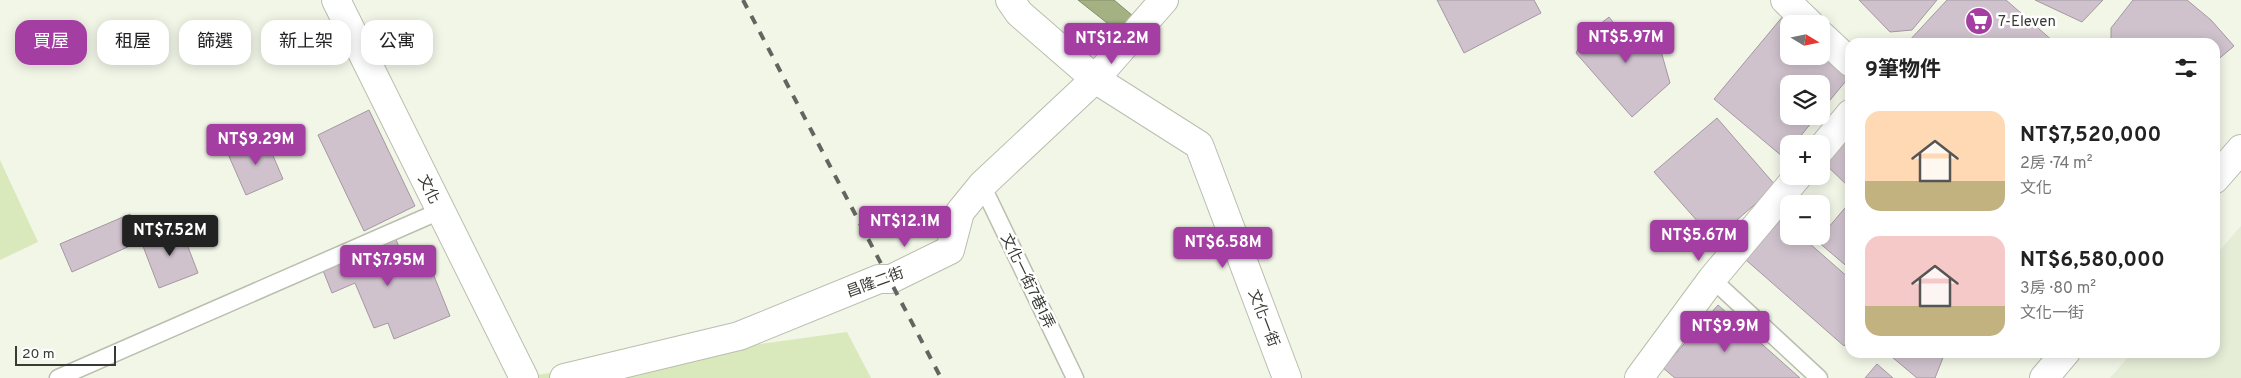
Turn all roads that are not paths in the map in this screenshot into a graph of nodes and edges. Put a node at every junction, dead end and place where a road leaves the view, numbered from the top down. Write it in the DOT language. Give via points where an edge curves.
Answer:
graph roads {
  1 [pos="336,0"];
  2 [pos="1010,0"];
  3 [pos="1164,0"];
  4 [pos="1785,0"];
  5 [pos="1801,15"];
  6 [pos="1830,43"];
  7 [pos="1845,57"];
  8 [pos="1095,79"];
  9 [pos="1845,120"];
  10 [pos="1830,137"];
  11 [pos="2241,149"];
  12 [pos="2220,173"];
  13 [pos="982,185"];
  14 [pos="1790,185"];
  15 [pos="440,211"];
  16 [pos="1712,279"];
  17 [pos="2061,358"];
  18 [pos="58,378"];
  19 [pos="524,378"];
  20 [pos="564,378"];
  21 [pos="1075,378"];
  22 [pos="1287,378"];
  23 [pos="1639,378"];
  24 [pos="1819,378"];
  25 [pos="2044,378"];
  1 -- 15 [label="street, 文化"];
  2 -- 8 [label="street" via="1019,13"];
  3 -- 8 [label="street, 昌隆二街"];
  4 -- 5 [label="street"];
  6 -- 7 [label="street"];
  8 -- 13 [label="street, 昌隆二街"];
  8 -- 22 [label="street, 文化一街" via="1199,145"];
  9 -- 10 [label="street"];
  11 -- 12 [label="street"];
  13 -- 20 [label="street, 昌隆二街" via="960,212 950,250 891,279 879,279 739,336"];
  13 -- 21 [label="lane, 文化一街7巷1弄"];
  14 -- 16 [label="street"];
  15 -- 18 [label="lane"];
  15 -- 19 [label="street, 文化"];
  16 -- 23 [label="street"];
  16 -- 24 [label="lane"];
  17 -- 25 [label="street"];
}
